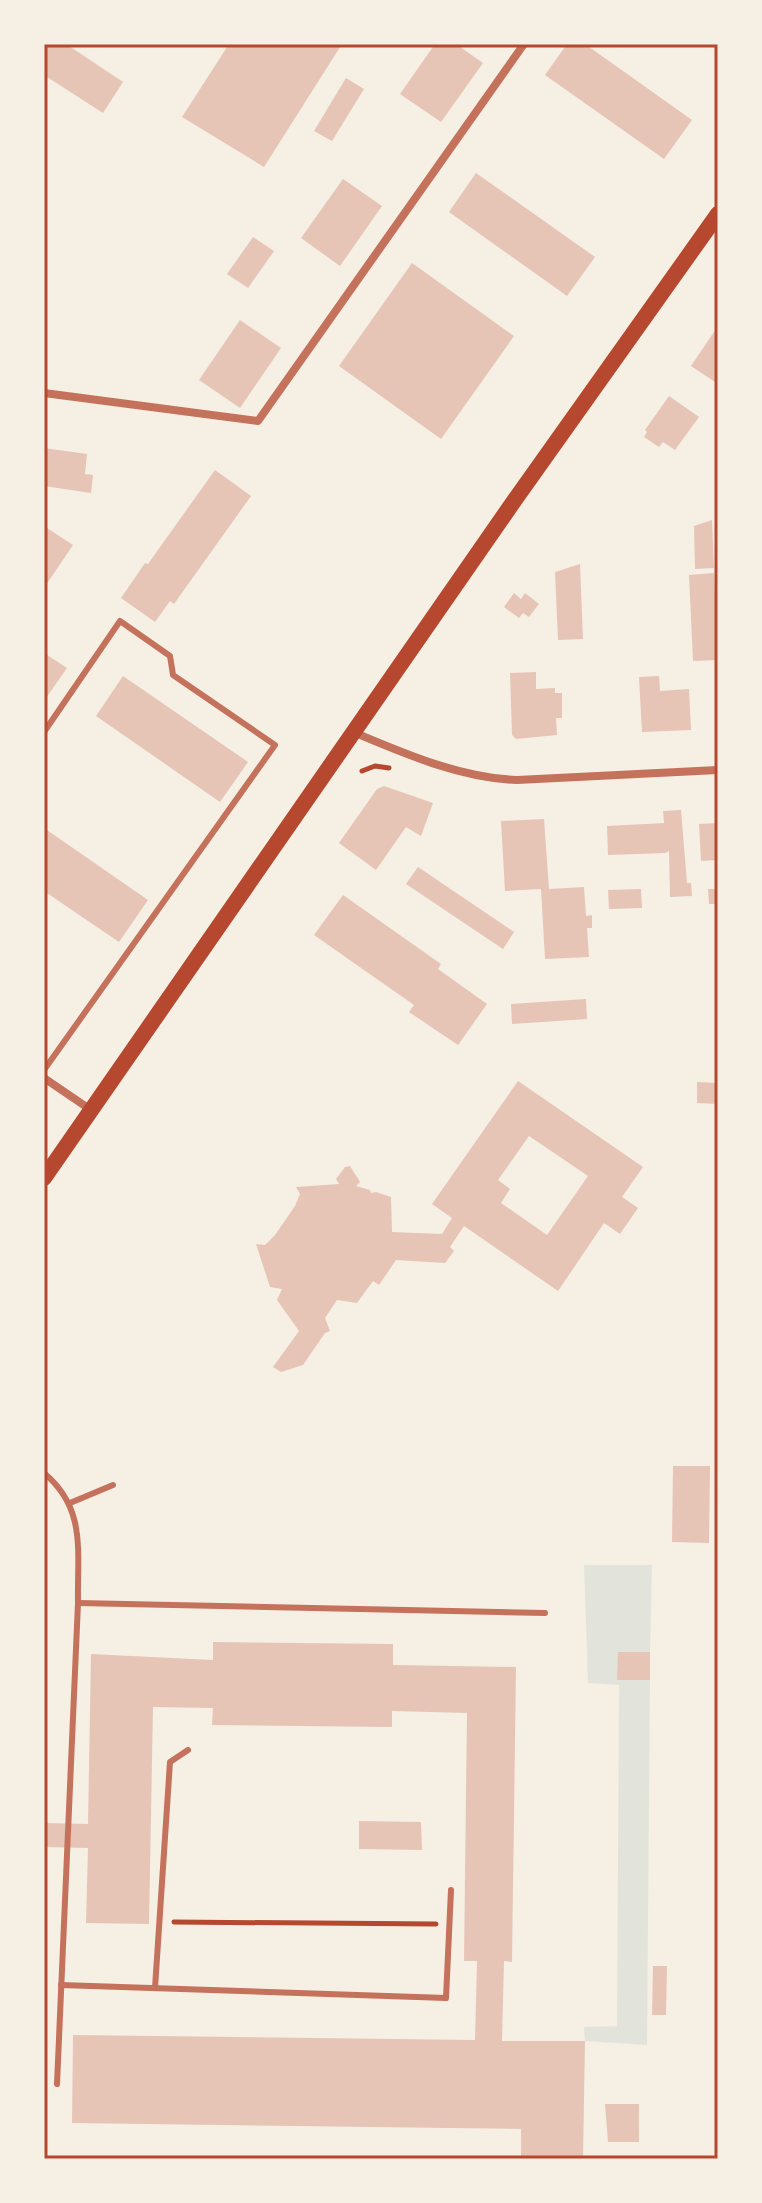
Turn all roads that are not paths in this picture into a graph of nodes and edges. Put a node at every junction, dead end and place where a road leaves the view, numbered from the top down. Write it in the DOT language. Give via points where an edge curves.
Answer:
graph roads {
  1 [pos="524,44"];
  2 [pos="718,214"];
  3 [pos="44,393"];
  4 [pos="44,732"];
  5 [pos="353,732"];
  6 [pos="718,770"];
  7 [pos="44,1070"];
  8 [pos="44,1078"];
  9 [pos="91,1110"];
  10 [pos="44,1178"];
  11 [pos="44,1473"];
  12 [pos="113,1485"];
  13 [pos="70,1503"];
  14 [pos="78,1603"];
  15 [pos="545,1613"];
  16 [pos="188,1750"];
  17 [pos="451,1890"];
  18 [pos="61,1985"];
  19 [pos="155,1988"];
  20 [pos="57,2084"];
  1 -- 3 [label="street" via="258,421"];
  2 -- 5 [label="main road"];
  4 -- 7 [label="lane" via="120,621 170,656 173,675 275,745"];
  5 -- 6 [label="street" via="407,755 493,779"];
  5 -- 9 [label="main road"];
  8 -- 9 [label="street"];
  9 -- 10 [label="main road"];
  11 -- 13 [label="lane"];
  12 -- 13 [label="lane"];
  13 -- 14 [label="lane" via="76,1522"];
  14 -- 15 [label="lane"];
  14 -- 18 [label="lane"];
  16 -- 19 [label="lane" via="170,1762"];
  17 -- 19 [label="lane" via="446,1998"];
  18 -- 19 [label="lane"];
  18 -- 20 [label="lane"];
}
